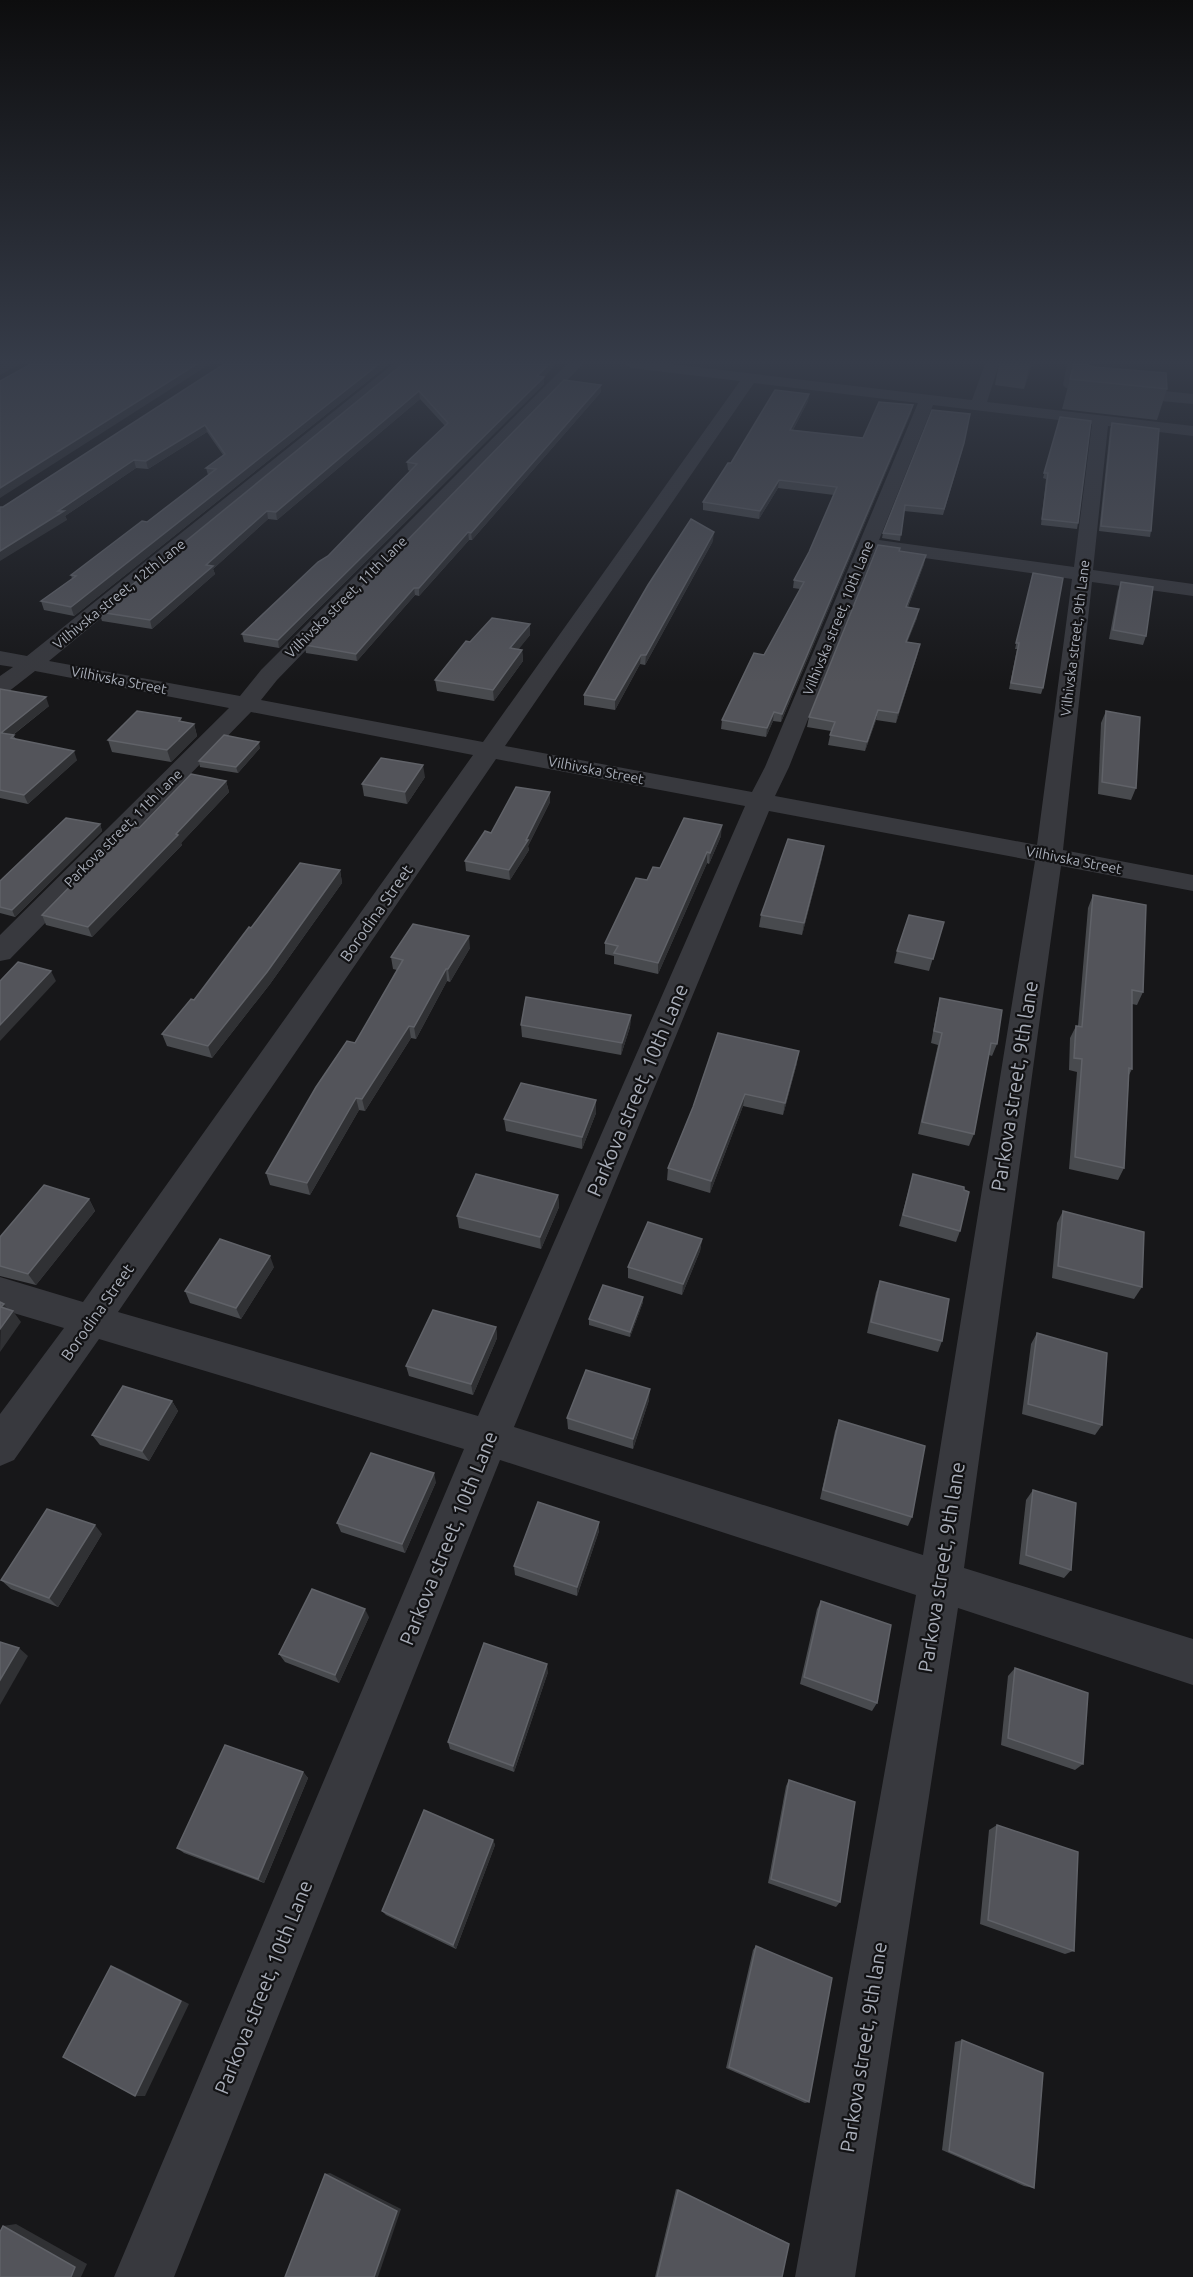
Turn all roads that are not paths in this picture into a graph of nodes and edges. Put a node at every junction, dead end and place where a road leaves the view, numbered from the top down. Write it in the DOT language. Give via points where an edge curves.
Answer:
graph roads {
  1 [pos="272,470"];
  2 [pos="471,470"];
  3 [pos="695,470"];
  4 [pos="898,470"];
  5 [pos="1095,470"];
  6 [pos="868,544"];
  7 [pos="1082,574"];
  8 [pos="1193,590"];
  9 [pos="0,658"];
  10 [pos="30,664"];
  11 [pos="0,687"];
  12 [pos="246,704"];
  13 [pos="490,750"];
  14 [pos="760,801"];
  15 [pos="1049,855"];
  16 [pos="1193,883"];
  17 [pos="0,952"];
  18 [pos="0,1293"];
  19 [pos="90,1322"];
  20 [pos="489,1438"];
  21 [pos="0,1447"];
  22 [pos="940,1581"];
  23 [pos="1193,1662"];
  24 [pos="144,2277"];
  25 [pos="825,2277"];
  1 -- 10 [label="street, Vilhivska street, 12th Lane"];
  2 -- 12 [label="street, Vilhivska street, 11th Lane" via="269,675"];
  3 -- 13 [label="street, Borodina Street"];
  4 -- 6 [label="street, Vilhivska street, 10th Lane"];
  5 -- 7 [label="street, Vilhivska street, 9th Lane"];
  6 -- 7 [label="street"];
  6 -- 14 [label="street, Vilhivska street, 10th Lane"];
  7 -- 8 [label="street"];
  7 -- 15 [label="street, Vilhivska street, 9th Lane"];
  9 -- 10 [label="street, Vilhivska Street"];
  10 -- 11 [label="street, Vilhivska street, 12th Lane"];
  10 -- 12 [label="street, Vilhivska Street"];
  12 -- 13 [label="street, Vilhivska Street"];
  12 -- 17 [label="street, Parkova street, 11th Lane"];
  13 -- 14 [label="street, Vilhivska Street"];
  13 -- 19 [label="street, Borodina Street"];
  14 -- 15 [label="street, Vilhivska Street"];
  14 -- 20 [label="street, Parkova street, 10th Lane"];
  15 -- 16 [label="street, Vilhivska Street"];
  15 -- 22 [label="street, Parkova street, 9th lane"];
  18 -- 19 [label="street"];
  19 -- 20 [label="street"];
  19 -- 21 [label="street, Borodina Street"];
  20 -- 22 [label="street"];
  20 -- 24 [label="street, Parkova street, 10th Lane"];
  22 -- 23 [label="street"];
  22 -- 25 [label="street, Parkova street, 9th lane"];
}
